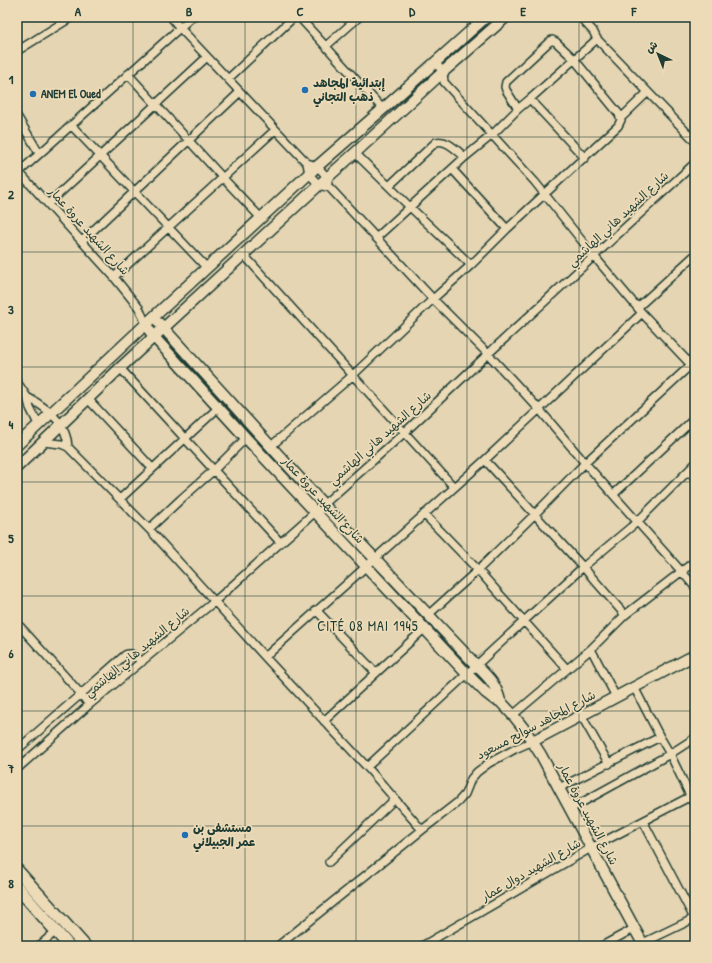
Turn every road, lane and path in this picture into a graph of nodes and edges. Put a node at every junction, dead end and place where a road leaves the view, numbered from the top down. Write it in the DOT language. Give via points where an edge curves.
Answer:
graph roads {
  1 [pos="72,17"];
  2 [pos="171,17"];
  3 [pos="192,17"];
  4 [pos="294,17"];
  5 [pos="299,17"];
  6 [pos="358,17"];
  7 [pos="486,17"];
  8 [pos="506,17"];
  9 [pos="580,17"];
  10 [pos="180,28"];
  11 [pos="597,39"];
  12 [pos="326,46"];
  13 [pos="17,51"];
  14 [pos="207,57"];
  15 [pos="574,59"];
  16 [pos="435,62"];
  17 [pos="426,70"];
  18 [pos="128,74"];
  19 [pos="441,78"];
  20 [pos="228,80"];
  21 [pos="240,92"];
  22 [pos="648,92"];
  23 [pos="530,99"];
  24 [pos="156,104"];
  25 [pos="383,109"];
  26 [pos="518,109"];
  27 [pos="17,116"];
  28 [pos="621,118"];
  29 [pos="71,126"];
  30 [pos="276,130"];
  31 [pos="492,135"];
  32 [pos="188,141"];
  33 [pos="695,141"];
  34 [pos="355,152"];
  35 [pos="39,153"];
  36 [pos="100,156"];
  37 [pos="465,157"];
  38 [pos="585,158"];
  39 [pos="307,163"];
  40 [pos="695,163"];
  41 [pos="317,166"];
  42 [pos="452,169"];
  43 [pos="18,173"];
  44 [pos="309,174"];
  45 [pos="327,177"];
  46 [pos="223,178"];
  47 [pos="319,185"];
  48 [pos="389,186"];
  49 [pos="330,188"];
  50 [pos="134,192"];
  51 [pos="546,194"];
  52 [pos="48,204"];
  53 [pos="410,207"];
  54 [pos="261,218"];
  55 [pos="168,228"];
  56 [pos="507,229"];
  57 [pos="376,238"];
  58 [pos="82,241"];
  59 [pos="243,254"];
  60 [pos="695,255"];
  61 [pos="594,256"];
  62 [pos="471,265"];
  63 [pos="206,268"];
  64 [pos="114,277"];
  65 [pos="433,299"];
  66 [pos="640,310"];
  67 [pos="150,320"];
  68 [pos="164,328"];
  69 [pos="154,337"];
  70 [pos="488,354"];
  71 [pos="694,365"];
  72 [pos="120,368"];
  73 [pos="352,376"];
  74 [pos="17,382"];
  75 [pos="27,397"];
  76 [pos="88,399"];
  77 [pos="219,407"];
  78 [pos="539,409"];
  79 [pos="50,413"];
  80 [pos="695,418"];
  81 [pos="38,424"];
  82 [pos="62,425"];
  83 [pos="404,433"];
  84 [pos="185,438"];
  85 [pos="246,438"];
  86 [pos="43,442"];
  87 [pos="17,445"];
  88 [pos="68,447"];
  89 [pos="270,447"];
  90 [pos="485,460"];
  91 [pos="585,463"];
  92 [pos="695,464"];
  93 [pos="17,466"];
  94 [pos="152,468"];
  95 [pos="214,470"];
  96 [pos="688,471"];
  97 [pos="695,478"];
  98 [pos="454,487"];
  99 [pos="614,494"];
  100 [pos="120,499"];
  101 [pos="320,508"];
  102 [pos="424,514"];
  103 [pos="535,514"];
  104 [pos="637,522"];
  105 [pos="149,529"];
  106 [pos="280,542"];
  107 [pos="374,558"];
  108 [pos="695,561"];
  109 [pos="366,565"];
  110 [pos="583,567"];
  111 [pos="478,570"];
  112 [pos="682,572"];
  113 [pos="695,587"];
  114 [pos="215,601"];
  115 [pos="316,610"];
  116 [pos="428,614"];
  117 [pos="625,615"];
  118 [pos="524,621"];
  119 [pos="17,623"];
  120 [pos="425,628"];
  121 [pos="591,649"];
  122 [pos="695,655"];
  123 [pos="265,657"];
  124 [pos="142,662"];
  125 [pos="477,666"];
  126 [pos="567,669"];
  127 [pos="376,673"];
  128 [pos="467,674"];
  129 [pos="634,687"];
  130 [pos="81,694"];
  131 [pos="616,697"];
  132 [pos="500,701"];
  133 [pos="89,705"];
  134 [pos="513,715"];
  135 [pos="581,715"];
  136 [pos="324,721"];
  137 [pos="660,737"];
  138 [pos="695,738"];
  139 [pos="533,741"];
  140 [pos="17,750"];
  141 [pos="670,754"];
  142 [pos="608,764"];
  143 [pos="367,767"];
  144 [pos="17,769"];
  145 [pos="559,788"];
  146 [pos="693,795"];
  147 [pos="395,799"];
  148 [pos="695,806"];
  149 [pos="570,809"];
  150 [pos="643,820"];
  151 [pos="422,830"];
  152 [pos="591,848"];
  153 [pos="329,862"];
  154 [pos="17,870"];
  155 [pos="17,887"];
  156 [pos="694,918"];
  157 [pos="635,928"];
  158 [pos="56,931"];
  159 [pos="644,945"];
  160 [pos="40,946"];
  161 [pos="69,946"];
  162 [pos="85,946"];
  163 [pos="278,946"];
  164 [pos="422,946"];
  165 [pos="602,946"];
  1 -- 13 [label="street"];
  2 -- 10 [label="street"];
  3 -- 10 [label="street"];
  4 -- 20 [label="street"];
  5 -- 12 [label="street"];
  6 -- 12 [label="street"];
  7 -- 16 [label="street"];
  8 -- 19 [label="street"];
  9 -- 11 [label="street"];
  10 -- 14 [label="street"];
  10 -- 18 [label="street"];
  11 -- 15 [label="street"];
  11 -- 22 [label="street"];
  12 -- 25 [label="street"];
  14 -- 20 [label="street"];
  14 -- 24 [label="street"];
  15 -- 23 [label="street"];
  15 -- 26 [label="street" via="556,42 549,42 506,82 506,90"];
  15 -- 28 [label="street"];
  16 -- 17 [label="street"];
  16 -- 19 [label="street"];
  17 -- 19 [label="street"];
  17 -- 25 [label="street"];
  18 -- 24 [label="street"];
  18 -- 29 [label="street"];
  19 -- 31 [label="street"];
  19 -- 34 [label="street"];
  20 -- 21 [label="street"];
  21 -- 30 [label="street"];
  21 -- 32 [label="street"];
  22 -- 28 [label="street"];
  22 -- 33 [label="street"];
  23 -- 26 [label="street"];
  23 -- 38 [label="street"];
  24 -- 32 [label="street"];
  24 -- 36 [label="street"];
  25 -- 41 [label="street"];
  26 -- 31 [label="street"];
  27 -- 35 [label="street"];
  28 -- 38 [label="street" via="618,126"];
  29 -- 35 [label="street"];
  29 -- 36 [label="street"];
  30 -- 39 [label="street"];
  30 -- 46 [label="street"];
  31 -- 37 [label="street"];
  31 -- 51 [label="street"];
  32 -- 46 [label="street"];
  32 -- 50 [label="street"];
  34 -- 45 [label="street"];
  34 -- 48 [label="street"];
  35 -- 43 [label="street"];
  36 -- 50 [label="street"];
  36 -- 52 [label="street"];
  37 -- 42 [label="street"];
  37 -- 48 [label="street" via="449,144 436,142"];
  38 -- 51 [label="street"];
  39 -- 41 [label="street"];
  39 -- 44 [label="street"];
  40 -- 61 [label="street, شارع الشهيد هاني الهاشمي"];
  41 -- 44 [label="street"];
  41 -- 45 [label="street"];
  42 -- 53 [label="street"];
  42 -- 56 [label="street"];
  43 -- 52 [label="street, شارع الشهيد عروة عمار"];
  44 -- 47 [label="street"];
  44 -- 54 [label="street"];
  45 -- 47 [label="street"];
  45 -- 49 [label="street"];
  46 -- 54 [label="street"];
  46 -- 55 [label="street"];
  47 -- 49 [label="street"];
  47 -- 59 [label="street"];
  48 -- 53 [label="street"];
  49 -- 57 [label="street"];
  50 -- 55 [label="street"];
  50 -- 58 [label="street"];
  51 -- 56 [label="street"];
  51 -- 61 [label="street"];
  52 -- 58 [label="street, شارع الشهيد عروة عمار"];
  53 -- 57 [label="street"];
  53 -- 62 [label="street"];
  54 -- 63 [label="street"];
  55 -- 63 [label="street"];
  55 -- 64 [label="street"];
  56 -- 62 [label="street"];
  57 -- 65 [label="street"];
  58 -- 64 [label="street, شارع الشهيد عروة عمار"];
  59 -- 68 [label="street"];
  59 -- 73 [label="street"];
  60 -- 66 [label="street"];
  61 -- 66 [label="street"];
  61 -- 70 [label="street, شارع الشهيد هاني الهاشمي"];
  62 -- 65 [label="street"];
  63 -- 67 [label="street"];
  64 -- 67 [label="street, شارع الشهيد عروة عمار"];
  65 -- 70 [label="street"];
  65 -- 73 [label="street"];
  66 -- 71 [label="street"];
  66 -- 78 [label="street"];
  67 -- 68 [label="street, شارع الشهيد عروة عمار"];
  67 -- 69 [label="street, شارع الشهيد عروة عمار" via="147,328"];
  67 -- 79 [label="street"];
  68 -- 69 [label="street"];
  68 -- 89 [label="street, شارع الشهيد عروة عمار"];
  69 -- 72 [label="street"];
  69 -- 77 [label="street, شارع الشهيد عروة عمار"];
  70 -- 78 [label="street"];
  70 -- 83 [label="street, شارع الشهيد هاني الهاشمي"];
  71 -- 91 [label="street"];
  72 -- 76 [label="street"];
  72 -- 84 [label="street"];
  73 -- 83 [label="street"];
  73 -- 89 [label="street"];
  74 -- 75 [label="street"];
  75 -- 79 [label="street"];
  75 -- 81 [label="street"];
  76 -- 82 [label="street"];
  76 -- 94 [label="street"];
  77 -- 84 [label="street"];
  77 -- 85 [label="street, شارع الشهيد عروة عمار"];
  78 -- 90 [label="street"];
  78 -- 91 [label="street"];
  79 -- 81 [label="street"];
  79 -- 82 [label="street"];
  80 -- 99 [label="street"];
  81 -- 87 [label="street"];
  82 -- 86 [label="street"];
  82 -- 88 [label="street"];
  83 -- 98 [label="street"];
  83 -- 101 [label="street, شارع الشهيد هاني الهاشمي"];
  84 -- 94 [label="street"];
  84 -- 95 [label="street"];
  85 -- 95 [label="street"];
  85 -- 101 [label="street, شارع الشهيد عروة عمار"];
  86 -- 88 [label="street"];
  86 -- 93 [label="street"];
  88 -- 100 [label="street"];
  89 -- 101 [label="street, شارع الشهيد عروة عمار"];
  90 -- 98 [label="street"];
  90 -- 103 [label="street"];
  91 -- 99 [label="street"];
  91 -- 103 [label="street"];
  92 -- 96 [label="street"];
  94 -- 100 [label="street"];
  95 -- 105 [label="street"];
  95 -- 106 [label="street"];
  96 -- 97 [label="street"];
  96 -- 104 [label="street"];
  98 -- 102 [label="street"];
  99 -- 104 [label="street"];
  100 -- 105 [label="street"];
  101 -- 106 [label="street, شارع الشهيد هاني الهاشمي"];
  101 -- 107 [label="street, شارع الشهيد عروة عمار"];
  101 -- 109 [label="street, شارع الشهيد عروة عمار"];
  102 -- 107 [label="street"];
  102 -- 111 [label="street"];
  103 -- 110 [label="street"];
  103 -- 111 [label="street"];
  104 -- 110 [label="street"];
  104 -- 112 [label="street"];
  105 -- 114 [label="street"];
  106 -- 114 [label="street, شارع الشهيد هاني الهاشمي"];
  107 -- 109 [label="street"];
  107 -- 116 [label="street, شارع الشهيد عروة عمار"];
  108 -- 112 [label="street"];
  109 -- 115 [label="street"];
  109 -- 120 [label="street, شارع الشهيد عروة عمار"];
  110 -- 117 [label="street"];
  110 -- 118 [label="street"];
  111 -- 116 [label="street"];
  111 -- 118 [label="street"];
  112 -- 113 [label="street"];
  112 -- 117 [label="street"];
  114 -- 123 [label="street"];
  114 -- 124 [label="street, شارع الشهيد هاني الهاشمي"];
  115 -- 123 [label="street"];
  115 -- 127 [label="street"];
  116 -- 125 [label="street, شارع الشهيد عروة عمار"];
  117 -- 121 [label="street"];
  118 -- 125 [label="street"];
  118 -- 126 [label="street"];
  119 -- 130 [label="street"];
  120 -- 127 [label="street"];
  120 -- 128 [label="street, شارع الشهيد عروة عمار"];
  121 -- 126 [label="street"];
  121 -- 131 [label="street"];
  122 -- 129 [label="street, شارع المجاهد سوايح مسعود"];
  123 -- 136 [label="street"];
  124 -- 130 [label="street" via="128,653"];
  124 -- 133 [label="street, شارع الشهيد هاني الهاشمي"];
  125 -- 128 [label="street"];
  125 -- 132 [label="street, شارع الشهيد عروة عمار" via="494,685"];
  126 -- 134 [label="street"];
  127 -- 136 [label="street"];
  128 -- 132 [label="street, شارع الشهيد عروة عمار" via="485,692"];
  128 -- 143 [label="street"];
  129 -- 131 [label="street, شارع المجاهد سوايح مسعود"];
  129 -- 137 [label="street"];
  130 -- 133 [label="street"];
  130 -- 140 [label="street"];
  131 -- 135 [label="street, شارع المجاهد سوايح مسعود"];
  132 -- 134 [label="street, شارع الشهيد عروة عمار"];
  133 -- 144 [label="street, شارع الشهيد هاني الهاشمي"];
  134 -- 139 [label="street, شارع الشهيد عروة عمار"];
  135 -- 139 [label="street, شارع المجاهد سوايح مسعود"];
  135 -- 142 [label="street"];
  136 -- 143 [label="street"];
  137 -- 141 [label="street"];
  137 -- 142 [label="street"];
  138 -- 141 [label="street"];
  139 -- 145 [label="street, شارع الشهيد عروة عمار"];
  139 -- 151 [label="street, شارع المجاهد سوايح مسعود" via="489,763 477,772 471,779 466,794"];
  141 -- 146 [label="street"];
  141 -- 149 [label="street"];
  142 -- 145 [label="street"];
  143 -- 147 [label="street"];
  145 -- 149 [label="street, شارع الشهيد عروة عمار"];
  146 -- 148 [label="street"];
  146 -- 150 [label="street, شارع الشهيد دوال عمار"];
  147 -- 151 [label="street"];
  147 -- 153 [label="street"];
  149 -- 152 [label="street, شارع الشهيد عروة عمار"];
  150 -- 152 [label="street, شارع الشهيد دوال عمار"];
  150 -- 156 [label="street"];
  151 -- 163 [label="street, شارع المجاهد سوايح مسعود"];
  152 -- 157 [label="street, شارع الشهيد عروة عمار"];
  152 -- 164 [label="street, شارع الشهيد دوال عمار"];
  154 -- 162 [label="main road"];
  155 -- 158 [label="main road"];
  156 -- 159 [label="street"];
  157 -- 159 [label="street, شارع الشهيد عروة عمار"];
  157 -- 165 [label="street"];
  158 -- 160 [label="street"];
  158 -- 161 [label="main road"];
}
